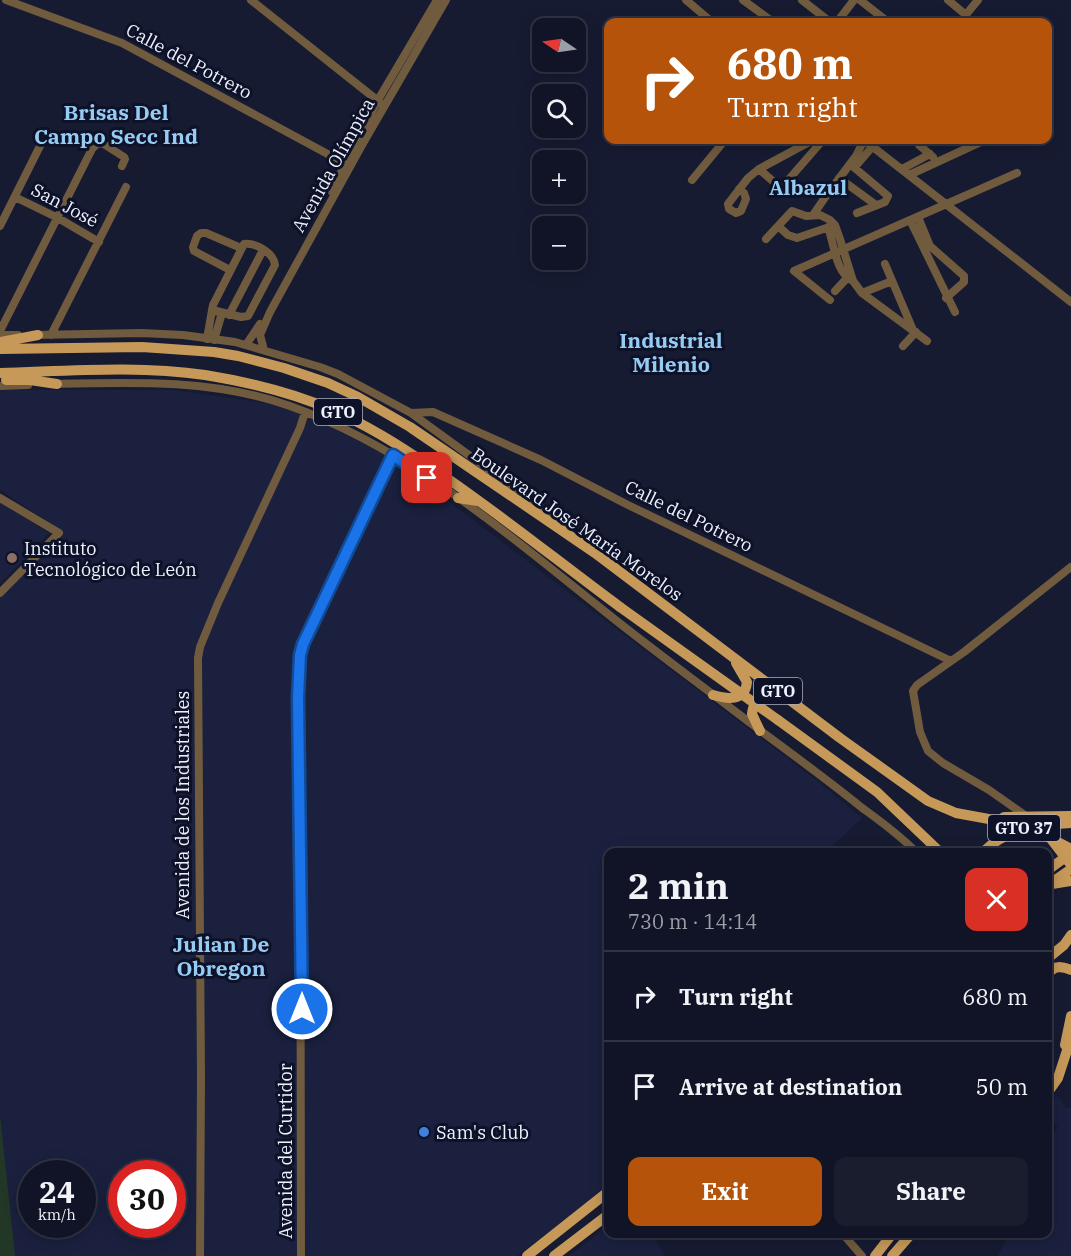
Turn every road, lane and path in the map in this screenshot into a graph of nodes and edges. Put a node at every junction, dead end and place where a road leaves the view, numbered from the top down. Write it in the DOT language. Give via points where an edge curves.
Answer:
graph roads {
  1 [pos="6,0"];
  2 [pos="250,0"];
  3 [pos="437,0"];
  4 [pos="446,0"];
  5 [pos="686,0"];
  6 [pos="743,0"];
  7 [pos="802,0"];
  8 [pos="854,0"];
  9 [pos="860,0"];
  10 [pos="948,0"];
  11 [pos="978,0"];
  12 [pos="966,15"];
  13 [pos="707,18"];
  14 [pos="768,18"];
  15 [pos="826,18"];
  16 [pos="840,18"];
  17 [pos="883,18"];
  18 [pos="963,18"];
  19 [pos="381,103"];
  20 [pos="41,144"];
  21 [pos="721,144"];
  22 [pos="809,144"];
  23 [pos="816,144"];
  24 [pos="862,144"];
  25 [pos="870,144"];
  26 [pos="919,144"];
  27 [pos="972,144"];
  28 [pos="873,146"];
  29 [pos="797,149"];
  30 [pos="930,154"];
  31 [pos="806,158"];
  32 [pos="937,162"];
  33 [pos="347,165"];
  34 [pos="122,166"];
  35 [pos="852,166"];
  36 [pos="759,169"];
  37 [pos="906,172"];
  38 [pos="1017,173"];
  39 [pos="839,178"];
  40 [pos="692,180"];
  41 [pos="126,187"];
  42 [pos="739,189"];
  43 [pos="15,197"];
  44 [pos="876,205"];
  45 [pos="945,205"];
  46 [pos="857,213"];
  47 [pos="813,216"];
  48 [pos="58,218"];
  49 [pos="914,219"];
  50 [pos="0,226"];
  51 [pos="778,226"];
  52 [pos="831,226"];
  53 [pos="766,239"];
  54 [pos="99,242"];
  55 [pos="241,248"];
  56 [pos="263,250"];
  57 [pos="839,250"];
  58 [pos="937,253"];
  59 [pos="926,258"];
  60 [pos="885,264"];
  61 [pos="230,270"];
  62 [pos="850,278"];
  63 [pos="892,281"];
  64 [pos="835,291"];
  65 [pos="862,293"];
  66 [pos="946,298"];
  67 [pos="830,300"];
  68 [pos="1071,302"];
  69 [pos="212,310"];
  70 [pos="906,312"];
  71 [pos="955,312"];
  72 [pos="226,314"];
  73 [pos="896,319"];
  74 [pos="914,331"];
  75 [pos="0,333"];
  76 [pos="38,335"];
  77 [pos="51,335"];
  78 [pos="211,339"];
  79 [pos="927,341"];
  80 [pos="0,342"];
  81 [pos="246,345"];
  82 [pos="903,346"];
  83 [pos="0,349"];
  84 [pos="264,350"];
  85 [pos="0,373"];
  86 [pos="0,380"];
  87 [pos="57,384"];
  88 [pos="0,386"];
  89 [pos="305,412"];
  90 [pos="411,413"];
  91 [pos="393,455"];
  92 [pos="0,498"];
  93 [pos="458,498"];
  94 [pos="480,501"];
  95 [pos="501,517"];
  96 [pos="515,538"];
  97 [pos="579,542"];
  98 [pos="1071,567"];
  99 [pos="0,593"];
  100 [pos="732,656"];
  101 [pos="951,661"];
  102 [pos="713,695"];
  103 [pos="786,697"];
  104 [pos="760,731"];
  105 [pos="1026,816"];
  106 [pos="1071,816"];
  107 [pos="989,819"];
  108 [pos="1071,823"];
  109 [pos="1049,837"];
  110 [pos="911,848"];
  111 [pos="936,848"];
  112 [pos="988,848"];
  113 [pos="1071,851"];
  114 [pos="1052,867"];
  115 [pos="1071,867"];
  116 [pos="1071,881"];
  117 [pos="1052,882"];
  118 [pos="1052,884"];
  119 [pos="1071,935"];
  120 [pos="1052,955"];
  121 [pos="1071,970"];
  122 [pos="1052,971"];
  123 [pos="1071,1016"];
  124 [pos="1071,1038"];
  125 [pos="1065,1061"];
  126 [pos="1052,1086"];
  127 [pos="604,1195"];
  128 [pos="604,1218"];
  129 [pos="846,1238"];
  130 [pos="889,1238"];
  131 [pos="908,1238"];
  132 [pos="200,1256"];
  133 [pos="301,1256"];
  134 [pos="527,1256"];
  135 [pos="554,1256"];
  136 [pos="862,1256"];
  137 [pos="875,1256"];
  138 [pos="892,1256"];
  1 -- 33 [label="street, Calle del Potrero" via="122,43"];
  2 -- 19 [label="street"];
  3 -- 19 [label="street, Avenida Olímpica"];
  4 -- 19 [label="street, Avenida Olímpica"];
  5 -- 13 [label="street"];
  6 -- 14 [label="street"];
  7 -- 15 [label="street"];
  8 -- 16 [label="street"];
  9 -- 17 [label="street"];
  10 -- 12 [label="street"];
  11 -- 12 [label="street"];
  12 -- 18 [label="street"];
  19 -- 33 [label="street, Avenida Olímpica"];
  20 -- 43 [label="street"];
  21 -- 40 [label="street"];
  22 -- 29 [label="street"];
  23 -- 31 [label="street"];
  24 -- 35 [label="street"];
  25 -- 28 [label="street"];
  26 -- 30 [label="street"];
  27 -- 32 [label="street"];
  28 -- 35 [label="street"];
  28 -- 37 [label="street"];
  29 -- 31 [label="street"];
  29 -- 36 [label="street"];
  30 -- 32 [label="street"];
  30 -- 37 [label="street"];
  31 -- 36 [label="street" via="783,186"];
  32 -- 37 [label="street"];
  33 -- 81 [label="street, Avenida Olímpica"];
  33 -- 84 [label="street, Avenida Olímpica" via="261,329"];
  34 -- 48 [label="street" via="124,157 102,143 97,144"];
  35 -- 39 [label="street"];
  35 -- 44 [label="street" via="888,196"];
  36 -- 42 [label="street"];
  37 -- 45 [label="street"];
  38 -- 45 [label="street"];
  39 -- 44 [label="street"];
  39 -- 47 [label="street"];
  41 -- 54 [label="street"];
  43 -- 48 [label="street, San José"];
  43 -- 50 [label="street"];
  44 -- 46 [label="street"];
  45 -- 49 [label="street"];
  45 -- 68 [label="street"];
  47 -- 51 [label="street" via="792,211"];
  47 -- 52 [label="street" via="825,216"];
  48 -- 54 [label="street, San José"];
  48 -- 75 [label="street"];
  49 -- 57 [label="street"];
  49 -- 58 [label="street"];
  49 -- 59 [label="street"];
  51 -- 52 [label="street" via="797,238"];
  51 -- 53 [label="street"];
  52 -- 57 [label="street"];
  54 -- 77 [label="street"];
  55 -- 56 [label="street" via="250,243"];
  55 -- 61 [label="street"];
  55 -- 61 [label="street" via="206,233 197,236 194,251"];
  56 -- 72 [label="street"];
  56 -- 72 [label="street" via="275,261 274,268 248,316"];
  57 -- 62 [label="street"];
  57 -- 67 [label="street" via="794,271"];
  58 -- 59 [label="street"];
  58 -- 66 [label="street" via="964,276 964,282"];
  59 -- 66 [label="street"];
  60 -- 63 [label="street"];
  61 -- 69 [label="street"];
  62 -- 64 [label="street"];
  62 -- 65 [label="street"];
  63 -- 65 [label="street"];
  63 -- 70 [label="street"];
  65 -- 73 [label="street"];
  66 -- 71 [label="street"];
  69 -- 72 [label="street"];
  69 -- 78 [label="street"];
  70 -- 73 [label="street"];
  70 -- 74 [label="street"];
  72 -- 78 [label="street"];
  73 -- 74 [label="street"];
  74 -- 79 [label="street"];
  74 -- 82 [label="street"];
  75 -- 76 [label="street"];
  76 -- 77 [label="street"];
  76 -- 80 [label="main road"];
  77 -- 78 [label="street" via="142,333"];
  78 -- 81 [label="street"];
  81 -- 84 [label="street"];
  83 -- 97 [label="main road, Boulevard José María Morelos / GTO" via="184,349 238,356 304,374 358,397 410,427"];
  84 -- 90 [label="street" via="338,374"];
  85 -- 94 [label="main road, Boulevard José María Morelos / GTO" via="155,370 213,376 267,388 356,421"];
  86 -- 87 [label="main road"];
  87 -- 88 [label="street"];
  87 -- 89 [label="street" via="178,384 245,394"];
  89 -- 91 [label="street"];
  89 -- 132 [label="street, Avenida de los Industriales" via="218,603 198,658"];
  90 -- 97 [label="street" via="550,514"];
  90 -- 101 [label="street, Calle del Potrero" via="433,412 541,460"];
  91 -- 93 [label="street"];
  91 -- 133 [label="street, Avenida del Curtidor" via="300,655"];
  92 -- 99 [label="street" via="59,533"];
  93 -- 94 [label="main road"];
  93 -- 96 [label="street"];
  94 -- 95 [label="main road, Boulevard José María Morelos / GTO"];
  95 -- 96 [label="main road"];
  95 -- 111 [label="main road, Boulevard José María Morelos / GTO, bridge" via="877,792"];
  96 -- 102 [label="street"];
  97 -- 100 [label="main road, Boulevard José María Morelos / GTO"];
  98 -- 101 [label="street"];
  100 -- 102 [label="main road" via="745,678 746,688 736,698"];
  100 -- 103 [label="main road, Boulevard José María Morelos / GTO"];
  101 -- 105 [label="street" via="914,691 923,741 933,756"];
  102 -- 104 [label="street"];
  103 -- 104 [label="main road" via="761,697 756,701 752,714"];
  103 -- 107 [label="main road, Boulevard José María Morelos / GTO" via="928,801 956,813"];
  104 -- 110 [label="street"];
  105 -- 106 [label="main road, GTO"];
  105 -- 107 [label="main road, GTO"];
  107 -- 109 [label="main road" via="1027,826"];
  108 -- 112 [label="main road, GTO 37, bridge" via="1018,830"];
  109 -- 113 [label="main road"];
  109 -- 115 [label="main road"];
  113 -- 114 [label="main road, bridge"];
  115 -- 117 [label="main road"];
  116 -- 118 [label="main road"];
  119 -- 120 [label="main road"];
  121 -- 122 [label="main road" via="1060,967"];
  123 -- 125 [label="main road"];
  124 -- 125 [label="main road"];
  125 -- 126 [label="main road"];
  127 -- 134 [label="main road"];
  128 -- 135 [label="main road"];
  129 -- 136 [label="street"];
  130 -- 137 [label="main road"];
  131 -- 138 [label="main road"];
}
